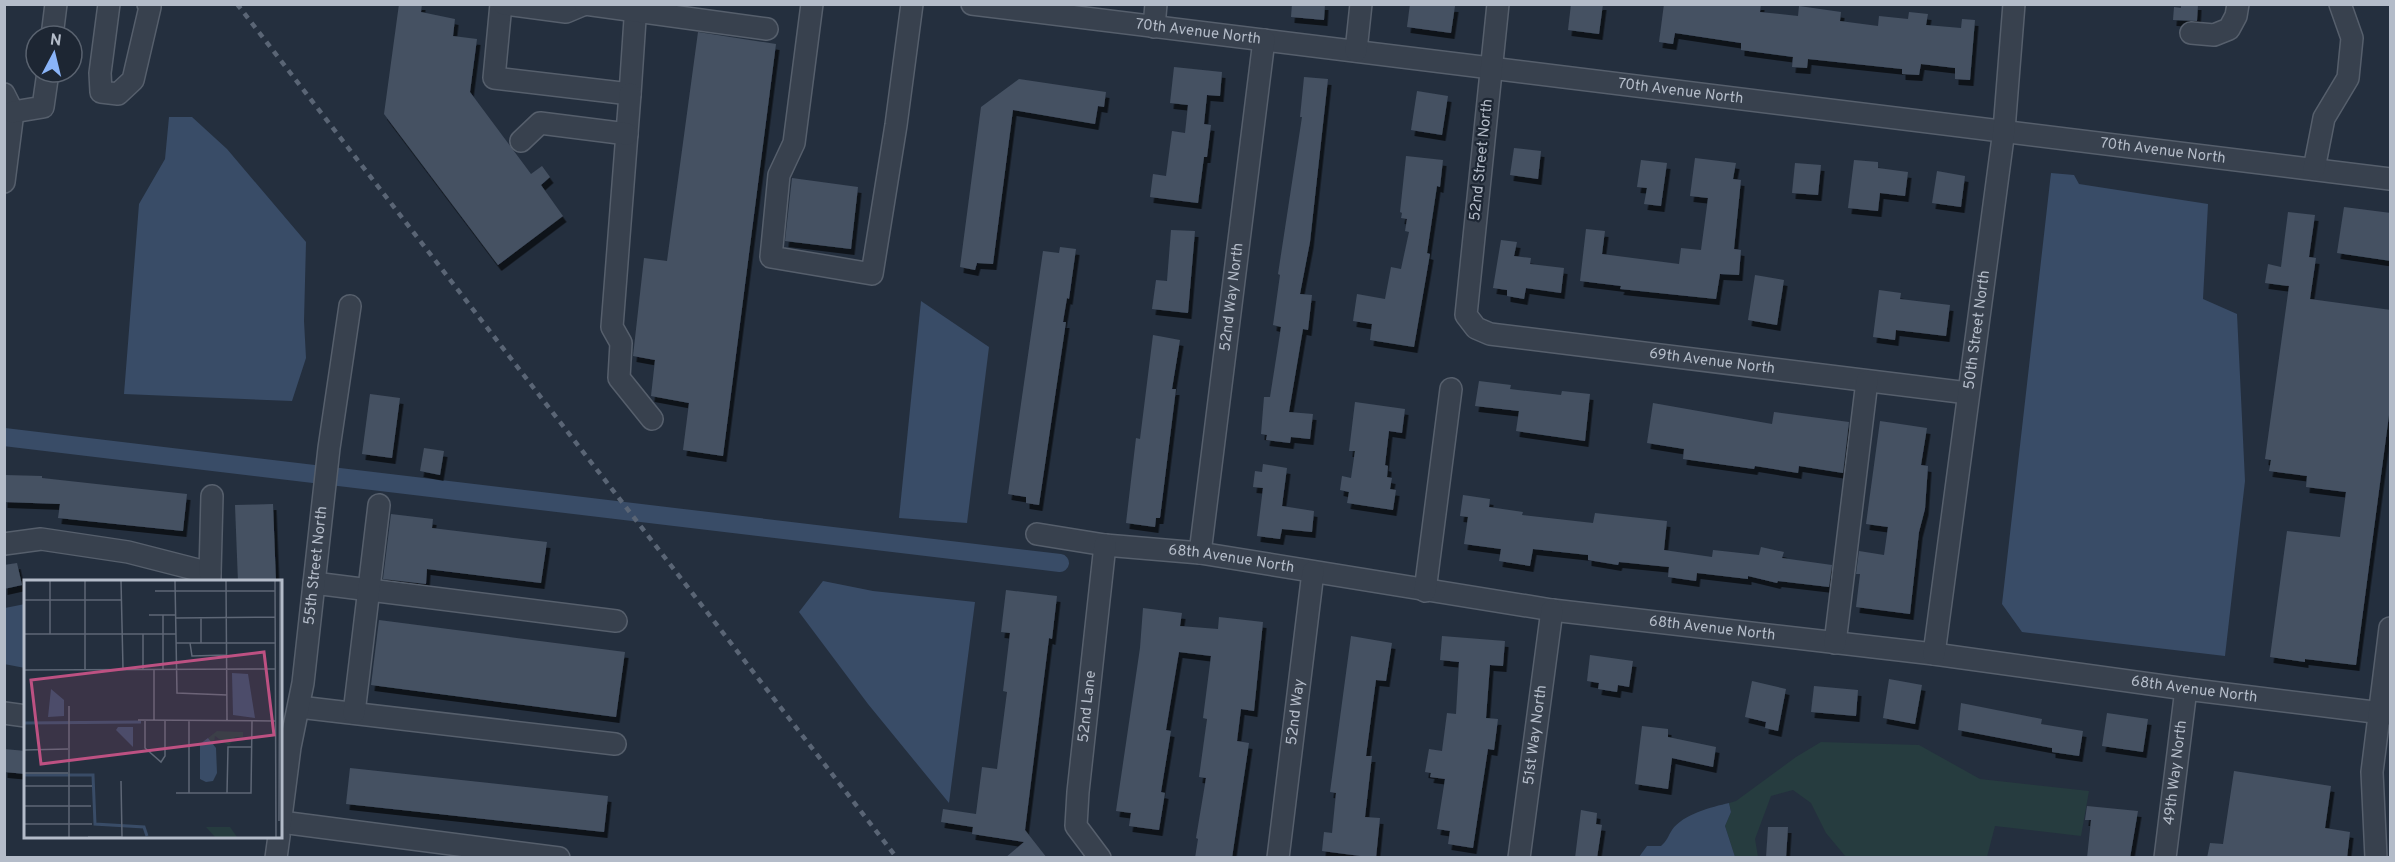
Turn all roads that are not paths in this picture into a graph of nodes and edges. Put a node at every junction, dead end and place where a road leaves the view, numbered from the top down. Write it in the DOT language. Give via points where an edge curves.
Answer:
graph roads {
  1 [pos="56,4"];
  2 [pos="109,4"];
  3 [pos="148,4"];
  4 [pos="502,4"];
  5 [pos="585,4"];
  6 [pos="812,4"];
  7 [pos="912,4"];
  8 [pos="972,4"];
  9 [pos="1156,4"];
  10 [pos="1361,4"];
  11 [pos="1498,4"];
  12 [pos="2014,4"];
  13 [pos="2238,4"];
  14 [pos="2340,4"];
  15 [pos="635,7"];
  16 [pos="54,24"];
  17 [pos="1154,27"];
  18 [pos="767,29"];
  19 [pos="2191,33"];
  20 [pos="1264,40"];
  21 [pos="1356,51"];
  22 [pos="1491,67"];
  23 [pos="46,84"];
  24 [pos="630,94"];
  25 [pos="9,103"];
  26 [pos="2004,130"];
  27 [pos="627,134"];
  28 [pos="521,141"];
  29 [pos="2314,169"];
  30 [pos="2391,179"];
  31 [pos="4,182"];
  32 [pos="350,306"];
  33 [pos="1466,315"];
  34 [pos="1868,381"];
  35 [pos="1451,389"];
  36 [pos="1968,393"];
  37 [pos="652,419"];
  38 [pos="212,496"];
  39 [pos="379,505"];
  40 [pos="1037,534"];
  41 [pos="4,544"];
  42 [pos="1105,545"];
  43 [pos="1200,553"];
  44 [pos="1312,572"];
  45 [pos="210,577"];
  46 [pos="314,583"];
  47 [pos="368,589"];
  48 [pos="1425,591"];
  49 [pos="1552,610"];
  50 [pos="616,621"];
  51 [pos="2391,628"];
  52 [pos="1835,643"];
  53 [pos="1935,654"];
  54 [pos="2186,689"];
  55 [pos="299,707"];
  56 [pos="4,713"];
  57 [pos="354,713"];
  58 [pos="2385,713"];
  59 [pos="24,716"];
  60 [pos="615,744"];
  61 [pos="285,746"];
  62 [pos="282,804"];
  63 [pos="282,823"];
  64 [pos="279,838"];
  65 [pos="1278,855"];
  66 [pos="276,858"];
  67 [pos="559,858"];
  68 [pos="1100,858"];
  69 [pos="1519,858"];
  70 [pos="2165,858"];
  71 [pos="2376,858"];
  1 -- 16 [label="street"];
  2 -- 3 [label="street" via="101,92 118,94 133,80"];
  4 -- 5 [label="street" via="566,12"];
  4 -- 24 [label="street" via="494,78"];
  5 -- 15 [label="street"];
  6 -- 7 [label="street" via="794,143 779,175 771,257 872,274"];
  8 -- 17 [label="street, 70th Avenue North"];
  9 -- 17 [label="street"];
  10 -- 21 [label="street"];
  11 -- 22 [label="street, 52nd Street North"];
  12 -- 26 [label="street, 50th Street North"];
  13 -- 19 [label="street" via="2229,29 2214,35"];
  14 -- 29 [label="street" via="2352,38 2348,78 2324,118"];
  15 -- 18 [label="street"];
  15 -- 24 [label="street"];
  17 -- 20 [label="street, 70th Avenue North"];
  20 -- 21 [label="street, 70th Avenue North"];
  20 -- 43 [label="street, 52nd Way North"];
  21 -- 22 [label="street, 70th Avenue North"];
  22 -- 26 [label="street, 70th Avenue North"];
  22 -- 33 [label="street, 52nd Street North"];
  23 -- 25 [label="street" via="43,107"];
  24 -- 27 [label="street"];
  25 -- 31 [label="street"];
  26 -- 29 [label="street, 70th Avenue North"];
  26 -- 36 [label="street, 50th Street North"];
  27 -- 28 [label="street" via="540,123"];
  27 -- 37 [label="street" via="612,327 621,343 619,378"];
  29 -- 30 [label="street, 70th Avenue North"];
  32 -- 46 [label="street, 55th Street North"];
  33 -- 34 [label="street, 69th Avenue North" via="1476,328 1490,334"];
  34 -- 36 [label="street, 69th Avenue North"];
  34 -- 52 [label="street"];
  35 -- 48 [label="street"];
  36 -- 53 [label="street, 50th Street North"];
  38 -- 45 [label="street"];
  39 -- 47 [label="street"];
  40 -- 42 [label="street, 68th Avenue North"];
  41 -- 45 [label="street" via="41,539 128,552"];
  42 -- 43 [label="street, 68th Avenue North"];
  42 -- 68 [label="street, 52nd Lane" via="1076,826"];
  43 -- 44 [label="street, 68th Avenue North"];
  44 -- 48 [label="street, 68th Avenue North"];
  44 -- 65 [label="street, 52nd Way"];
  46 -- 47 [label="street"];
  46 -- 55 [label="street, 55th Street North"];
  47 -- 50 [label="street"];
  47 -- 57 [label="street"];
  48 -- 49 [label="street, 68th Avenue North"];
  49 -- 52 [label="street, 68th Avenue North"];
  49 -- 69 [label="street, 51st Way North"];
  51 -- 58 [label="street"];
  52 -- 53 [label="street, 68th Avenue North"];
  53 -- 54 [label="street, 68th Avenue North"];
  54 -- 58 [label="street, 68th Avenue North"];
  54 -- 70 [label="street, 49th Way North"];
  55 -- 57 [label="street"];
  55 -- 61 [label="street, 55th Street North"];
  56 -- 59 [label="street"];
  57 -- 60 [label="street"];
  58 -- 71 [label="street" via="2373,772"];
  61 -- 62 [label="street, 55th Street North"];
  63 -- 67 [label="street"];
  64 -- 66 [label="street"];
}
